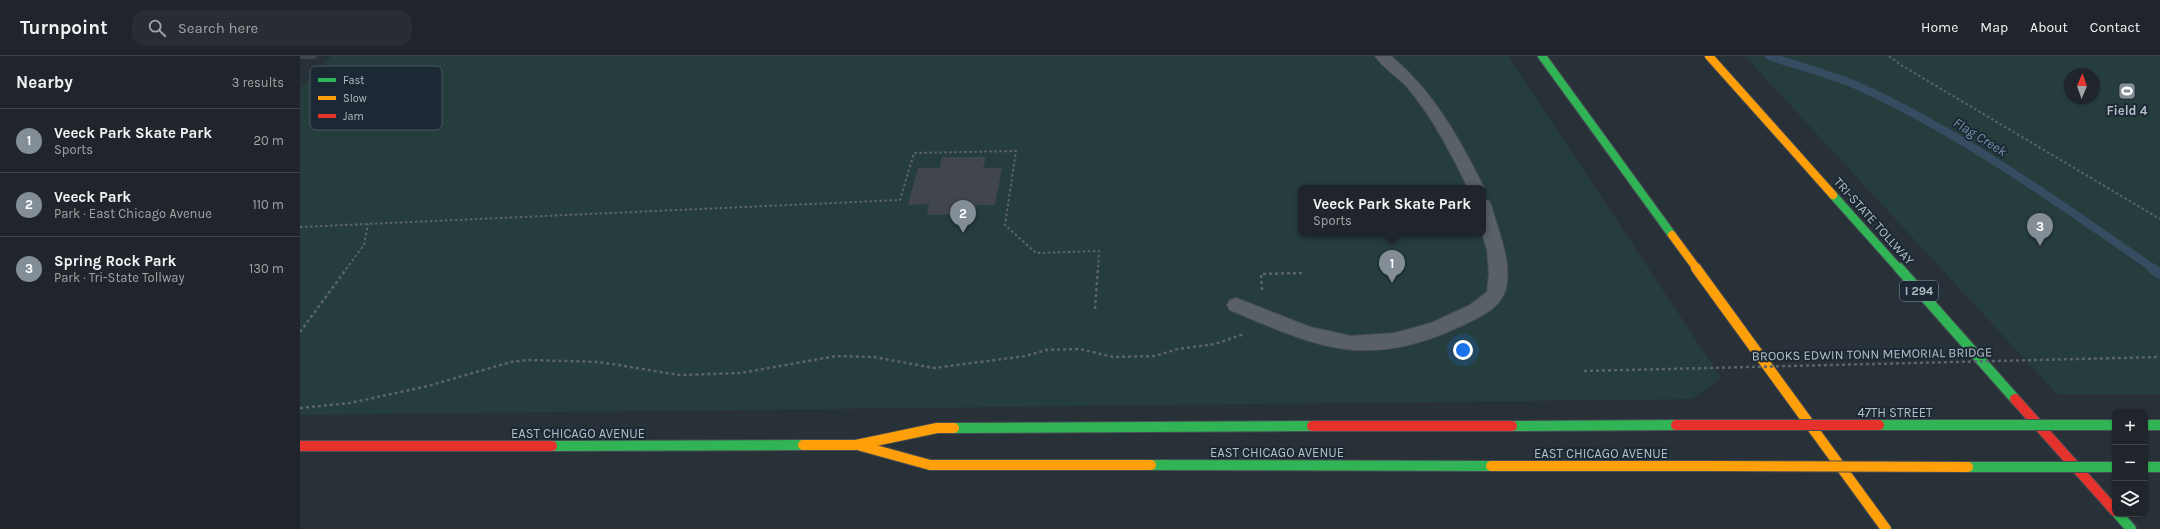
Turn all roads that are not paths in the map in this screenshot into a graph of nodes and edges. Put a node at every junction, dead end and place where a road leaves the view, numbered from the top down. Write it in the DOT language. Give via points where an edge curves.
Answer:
graph roads {
  1 [pos="1382,56"];
  2 [pos="1542,56"];
  3 [pos="1709,56"];
  4 [pos="1474,185"];
  5 [pos="1486,217"];
  6 [pos="1236,305"];
  7 [pos="1676,425"];
  8 [pos="2112,425"];
  9 [pos="2148,425"];
  10 [pos="2160,425"];
  11 [pos="856,445"];
  12 [pos="300,446"];
  13 [pos="2112,467"];
  14 [pos="2148,467"];
  15 [pos="2160,468"];
  16 [pos="2112,508"];
  17 [pos="2121,517"];
  18 [pos="1886,529"];
  19 [pos="2131,529"];
  1 -- 4 [label="lane" via="1402,74 1437,118"];
  2 -- 18 [label="main road"];
  3 -- 16 [label="main road, TRI-STATE TOLLWAY / I 294"];
  5 -- 6 [label="lane" via="1493,237 1498,282 1494,296 1479,309 1434,331 1396,340 1337,342"];
  7 -- 8 [label="main road, 47TH STREET, bridge"];
  7 -- 11 [label="main road, EAST CHICAGO AVENUE" via="937,428"];
  9 -- 10 [label="main road"];
  11 -- 12 [label="main road, EAST CHICAGO AVENUE"];
  11 -- 13 [label="main road, EAST CHICAGO AVENUE, bridge" via="930,465"];
  14 -- 15 [label="main road"];
  17 -- 19 [label="main road"];
}
